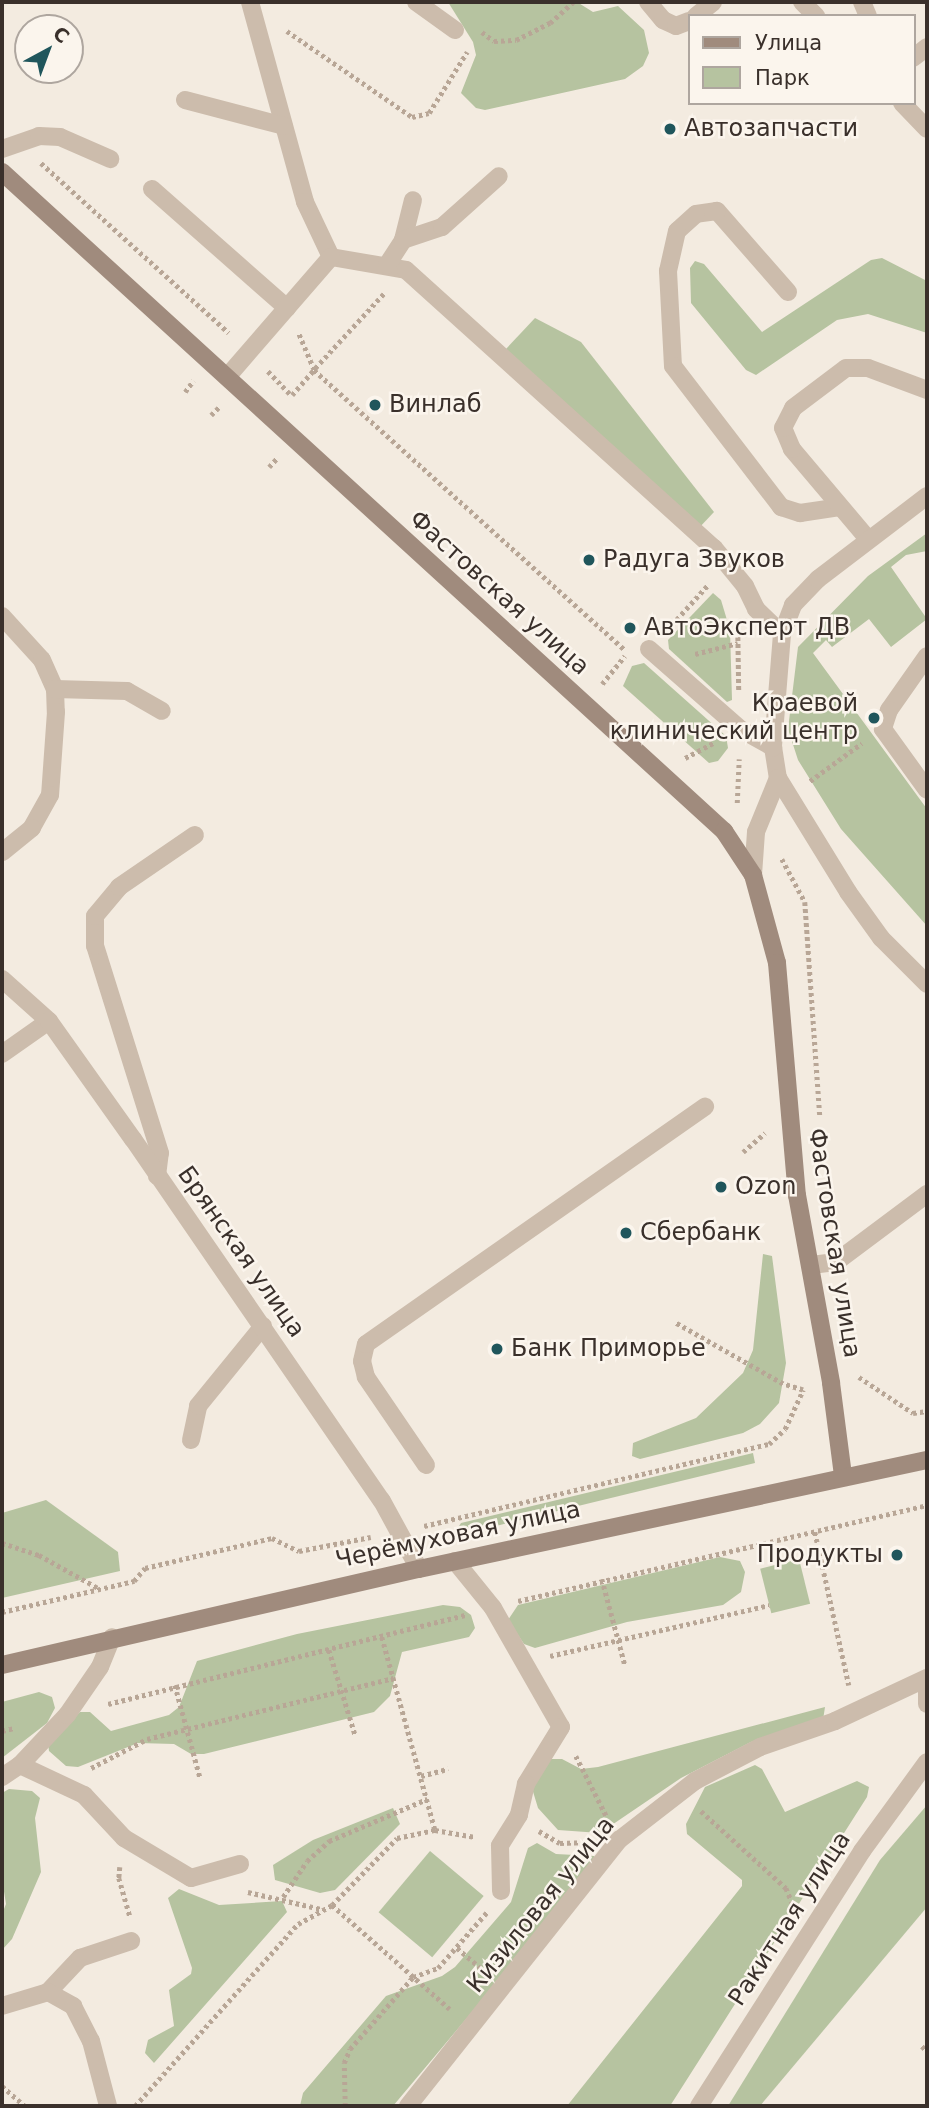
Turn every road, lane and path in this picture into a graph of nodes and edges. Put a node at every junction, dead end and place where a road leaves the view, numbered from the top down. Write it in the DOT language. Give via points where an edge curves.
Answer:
graph roads {
  1 [pos="416,2"];
  2 [pos="573,2"];
  3 [pos="648,2"];
  4 [pos="713,2"];
  5 [pos="250,3"];
  6 [pos="698,14"];
  7 [pos="688,21"];
  8 [pos="474,25"];
  9 [pos="455,30"];
  10 [pos="185,100"];
  11 [pos="915,101"];
  12 [pos="904,105"];
  13 [pos="927,116"];
  14 [pos="284,126"];
  15 [pos="927,129"];
  16 [pos="10,146"];
  17 [pos="110,159"];
  18 [pos="2,172"];
  19 [pos="499,176"];
  20 [pos="152,188"];
  21 [pos="413,200"];
  22 [pos="403,240"];
  23 [pos="331,257"];
  24 [pos="387,265"];
  25 [pos="788,292"];
  26 [pos="377,302"];
  27 [pos="287,308"];
  28 [pos="249,352"];
  29 [pos="314,370"];
  30 [pos="227,377"];
  31 [pos="927,390"];
  32 [pos="292,395"];
  33 [pos="298,402"];
  34 [pos="927,496"];
  35 [pos="840,507"];
  36 [pos="868,539"];
  37 [pos="729,563"];
  38 [pos="2,616"];
  39 [pos="782,634"];
  40 [pos="738,643"];
  41 [pos="649,649"];
  42 [pos="927,656"];
  43 [pos="673,670"];
  44 [pos="55,689"];
  45 [pos="162,711"];
  46 [pos="740,729"];
  47 [pos="773,747"];
  48 [pos="838,760"];
  49 [pos="678,761"];
  50 [pos="778,778"];
  51 [pos="927,790"];
  52 [pos="791,796"];
  53 [pos="195,835"];
  54 [pos="2,852"];
  55 [pos="752,874"];
  56 [pos="2,979"];
  57 [pos="927,984"];
  58 [pos="49,1021"];
  59 [pos="2,1054"];
  60 [pos="705,1107"];
  61 [pos="771,1127"];
  62 [pos="743,1152"];
  63 [pos="157,1176"];
  64 [pos="927,1194"];
  65 [pos="811,1265"];
  66 [pos="674,1322"];
  67 [pos="263,1326"];
  68 [pos="854,1377"];
  69 [pos="927,1411"];
  70 [pos="191,1440"];
  71 [pos="927,1460"];
  72 [pos="426,1465"];
  73 [pos="843,1475"];
  74 [pos="400,1531"];
  75 [pos="815,1532"];
  76 [pos="2,1543"];
  77 [pos="455,1561"];
  78 [pos="419,1569"];
  79 [pos="602,1579"];
  80 [pos="98,1588"];
  81 [pos="769,1605"];
  82 [pos="2,1612"];
  83 [pos="112,1637"];
  84 [pos="382,1637"];
  85 [pos="617,1640"];
  86 [pos="329,1650"];
  87 [pos="525,1662"];
  88 [pos="2,1665"];
  89 [pos="625,1665"];
  90 [pos="394,1678"];
  91 [pos="927,1678"];
  92 [pos="927,1684"];
  93 [pos="175,1685"];
  94 [pos="342,1689"];
  95 [pos="927,1704"];
  96 [pos="855,1712"];
  97 [pos="561,1727"];
  98 [pos="189,1729"];
  99 [pos="355,1734"];
  100 [pos="927,1762"];
  101 [pos="20,1765"];
  102 [pos="449,1769"];
  103 [pos="421,1776"];
  104 [pos="2,1777"];
  105 [pos="200,1777"];
  106 [pos="62,1782"];
  107 [pos="680,1793"];
  108 [pos="427,1799"];
  109 [pos="519,1815"];
  110 [pos="435,1830"];
  111 [pos="505,1834"];
  112 [pos="124,1838"];
  113 [pos="619,1840"];
  114 [pos="240,1864"];
  115 [pos="501,1891"];
  116 [pos="239,1894"];
  117 [pos="283,1897"];
  118 [pos="332,1905"];
  119 [pos="322,1910"];
  120 [pos="795,1910"];
  121 [pos="131,1941"];
  122 [pos="413,1977"];
  123 [pos="48,1992"];
  124 [pos="2,2006"];
  125 [pos="472,2028"];
  126 [pos="922,2046"];
  127 [pos="927,2051"];
  128 [pos="2,2087"];
  129 [pos="25,2106"];
  130 [pos="108,2106"];
  131 [pos="134,2106"];
  132 [pos="345,2106"];
  133 [pos="408,2106"];
  134 [pos="699,2106"];
  1 -- 9 [label="street"];
  2 -- 8 [label="path" via="550,23 516,40 494,41"];
  3 -- 7 [label="street" via="663,20 676,26"];
  4 -- 6 [label="street"];
  5 -- 9 [label="path" via="412,117 429,113 467,58 468,43"];
  5 -- 14 [label="street"];
  10 -- 14 [label="street"];
  11 -- 13 [label="street"];
  12 -- 15 [label="street"];
  14 -- 23 [label="street" via="305,202"];
  16 -- 17 [label="street" via="39,136 60,137"];
  16 -- 28 [label="path"];
  18 -- 30 [label="main road, Фастовская улица"];
  19 -- 22 [label="street" via="442,227"];
  20 -- 27 [label="street"];
  21 -- 22 [label="street"];
  22 -- 24 [label="street"];
  23 -- 24 [label="street" via="368,267"];
  23 -- 27 [label="street"];
  24 -- 37 [label="street" via="406,270"];
  25 -- 35 [label="street" via="717,211 696,214 677,231 668,271 673,366 781,507 800,513"];
  26 -- 29 [label="path"];
  27 -- 28 [label="street"];
  27 -- 29 [label="path"];
  28 -- 30 [label="street"];
  28 -- 32 [label="path"];
  29 -- 32 [label="path"];
  29 -- 41 [label="path" via="628,652"];
  30 -- 55 [label="main road, Фастовская улица" via="724,831"];
  31 -- 35 [label="street" via="868,368 846,368 793,408 783,428 792,449"];
  32 -- 33 [label="path"];
  34 -- 36 [label="street"];
  35 -- 36 [label="street"];
  36 -- 39 [label="street" via="793,605"];
  37 -- 39 [label="street" via="756,609"];
  37 -- 41 [label="path"];
  38 -- 44 [label="street" via="43,660"];
  39 -- 47 [label="street"];
  40 -- 43 [label="path" via="705,649"];
  41 -- 43 [label="street"];
  42 -- 51 [label="street" via="889,710 883,729"];
  43 -- 46 [label="street"];
  44 -- 45 [label="street" via="127,691"];
  44 -- 54 [label="street" via="51,795 33,828"];
  46 -- 47 [label="street"];
  46 -- 49 [label="path"];
  47 -- 50 [label="street"];
  48 -- 52 [label="path"];
  50 -- 52 [label="street"];
  50 -- 55 [label="street" via="756,832"];
  52 -- 57 [label="street" via="881,938"];
  53 -- 63 [label="street" via="119,887 94,916 95,946 160,1153"];
  55 -- 65 [label="main road, Фастовская улица" via="777,963 797,1195"];
  56 -- 58 [label="street, Брянская улица"];
  58 -- 59 [label="street"];
  58 -- 63 [label="street, Брянская улица"];
  60 -- 72 [label="street" via="366,1344 362,1361 366,1377"];
  61 -- 62 [label="path"];
  63 -- 67 [label="street, Брянская улица"];
  64 -- 65 [label="street" via="836,1262"];
  65 -- 73 [label="main road, Фастовская улица"];
  66 -- 74 [label="path" via="783,1384 803,1390 786,1429 769,1444"];
  67 -- 70 [label="street" via="198,1406"];
  67 -- 74 [label="street, Брянская улица"];
  68 -- 69 [label="path" via="913,1413"];
  71 -- 73 [label="main road, Черёмуховая улица"];
  73 -- 77 [label="main road, Черёмуховая улица"];
  74 -- 78 [label="street, Брянская улица"];
  74 -- 80 [label="path" via="299,1551 272,1538 145,1568 135,1581"];
  75 -- 96 [label="path"];
  76 -- 80 [label="path" via="39,1555"];
  77 -- 78 [label="main road, Черёмуховая улица"];
  77 -- 87 [label="street" via="493,1608"];
  78 -- 83 [label="main road, Черёмуховая улица"];
  79 -- 85 [label="path"];
  80 -- 82 [label="path"];
  81 -- 85 [label="path"];
  83 -- 88 [label="main road, Черёмуховая улица"];
  83 -- 101 [label="street" via="100,1667 67,1715"];
  84 -- 90 [label="path"];
  85 -- 87 [label="path"];
  85 -- 89 [label="path"];
  86 -- 94 [label="path"];
  87 -- 97 [label="street"];
  90 -- 94 [label="path"];
  90 -- 103 [label="path"];
  91 -- 96 [label="street, Кизиловая улица"];
  92 -- 95 [label="street"];
  93 -- 98 [label="path"];
  94 -- 98 [label="path"];
  94 -- 99 [label="path"];
  96 -- 107 [label="street, Кизиловая улица" via="760,1747"];
  97 -- 109 [label="street" via="526,1784"];
  97 -- 113 [label="path"];
  98 -- 105 [label="path"];
  98 -- 106 [label="path" via="147,1739"];
  100 -- 134 [label="street, Ракитная улица" via="862,1851"];
  101 -- 104 [label="street"];
  101 -- 106 [label="street"];
  102 -- 103 [label="path"];
  103 -- 108 [label="path"];
  106 -- 112 [label="street" via="84,1795"];
  107 -- 113 [label="street, Кизиловая улица"];
  107 -- 120 [label="path" via="786,1888"];
  108 -- 110 [label="path"];
  108 -- 117 [label="path" via="328,1841 307,1861"];
  109 -- 111 [label="street"];
  109 -- 113 [label="path" via="560,1843"];
  110 -- 111 [label="path" via="475,1837"];
  110 -- 118 [label="path" via="397,1838"];
  111 -- 115 [label="street" via="500,1846"];
  112 -- 114 [label="street" via="191,1878"];
  112 -- 121 [label="path" via="119,1878 135,1931"];
  113 -- 125 [label="street, Кизиловая улица"];
  115 -- 122 [label="path" via="438,1968"];
  116 -- 117 [label="path"];
  117 -- 119 [label="path"];
  118 -- 119 [label="path"];
  118 -- 122 [label="path"];
  119 -- 131 [label="path" via="298,1924"];
  121 -- 123 [label="street" via="80,1958"];
  122 -- 125 [label="path"];
  122 -- 132 [label="path" via="350,2049 344,2063"];
  123 -- 124 [label="street"];
  123 -- 130 [label="street" via="73,2006 91,2040"];
  125 -- 133 [label="street, Кизиловая улица"];
  126 -- 127 [label="path"];
  128 -- 129 [label="path"];
}
